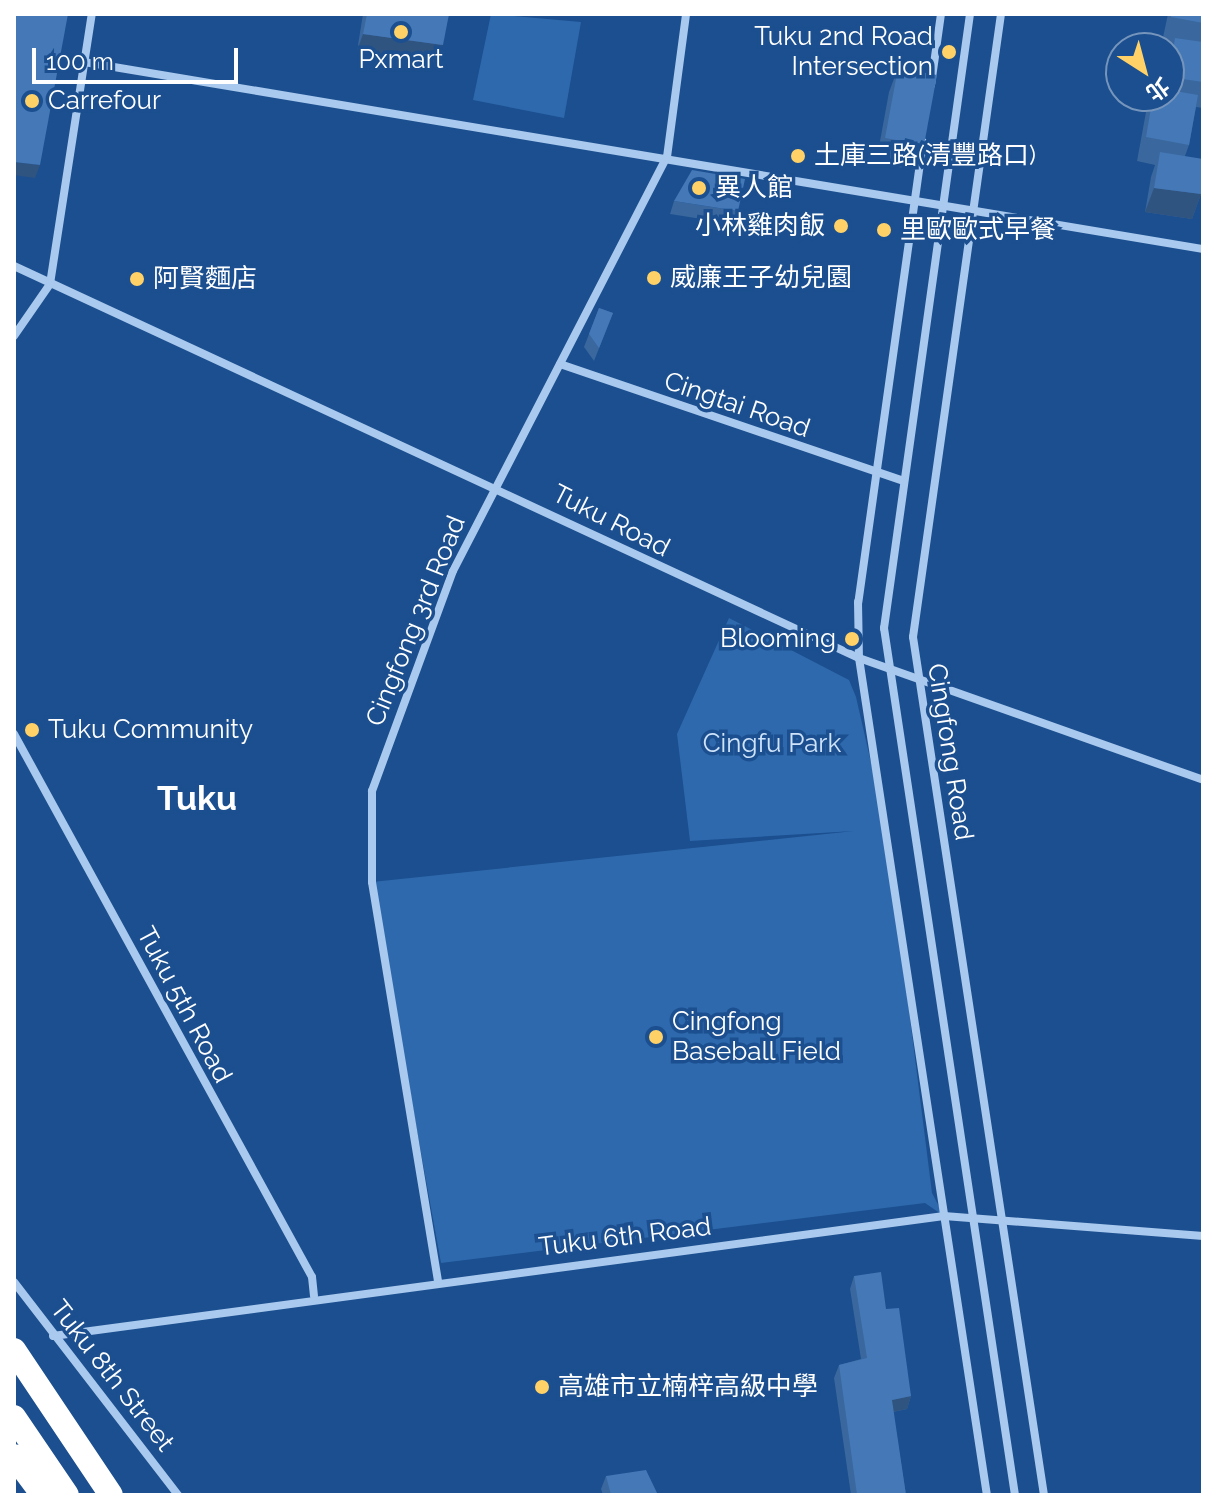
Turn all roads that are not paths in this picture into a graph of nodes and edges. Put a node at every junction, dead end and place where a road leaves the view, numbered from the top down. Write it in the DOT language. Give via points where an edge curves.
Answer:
graph roads {
  1 [pos="92,14"];
  2 [pos="686,14"];
  3 [pos="941,14"];
  4 [pos="970,14"];
  5 [pos="1001,14"];
  6 [pos="84,62"];
  7 [pos="929,100"];
  8 [pos="925,132"];
  9 [pos="667,157"];
  10 [pos="915,199"];
  11 [pos="943,203"];
  12 [pos="972,208"];
  13 [pos="1203,249"];
  14 [pos="14,266"];
  15 [pos="50,284"];
  16 [pos="14,336"];
  17 [pos="560,364"];
  18 [pos="874,473"];
  19 [pos="903,481"];
  20 [pos="495,486"];
  21 [pos="859,658"];
  22 [pos="887,669"];
  23 [pos="919,683"];
  24 [pos="14,734"];
  25 [pos="1203,780"];
  26 [pos="944,1216"];
  27 [pos="974,1216"];
  28 [pos="1004,1217"];
  29 [pos="1203,1236"];
  30 [pos="438,1281"];
  31 [pos="14,1282"];
  32 [pos="314,1296"];
  33 [pos="53,1336"];
  34 [pos="14,1350"];
  35 [pos="14,1417"];
  36 [pos="14,1456"];
  37 [pos="43,1495"];
  38 [pos="67,1495"];
  39 [pos="111,1495"];
  40 [pos="178,1495"];
  41 [pos="987,1495"];
  42 [pos="1015,1495"];
  43 [pos="1044,1495"];
  1 -- 6 [label="street"];
  2 -- 9 [label="street, Cingfong 3rd Road"];
  3 -- 7 [label="street"];
  4 -- 11 [label="street, Cingfong Road"];
  5 -- 12 [label="street, Cingfong Road"];
  6 -- 9 [label="street"];
  6 -- 15 [label="street"];
  8 -- 10 [label="street"];
  9 -- 10 [label="street"];
  9 -- 17 [label="street, Cingfong 3rd Road"];
  10 -- 11 [label="street"];
  10 -- 18 [label="street"];
  11 -- 12 [label="street"];
  11 -- 19 [label="street, Cingfong Road"];
  12 -- 13 [label="street"];
  12 -- 23 [label="street, Cingfong Road" via="913,637"];
  14 -- 15 [label="street, Tuku Road"];
  15 -- 16 [label="street"];
  15 -- 20 [label="street, Tuku Road"];
  17 -- 18 [label="street, Cingtai Road"];
  17 -- 20 [label="street, Cingfong 3rd Road"];
  18 -- 19 [label="street, Cingtai Road"];
  18 -- 21 [label="street"];
  19 -- 22 [label="street, Cingfong Road" via="884,612"];
  20 -- 21 [label="street, Tuku Road"];
  20 -- 30 [label="street, Cingfong 3rd Road" via="453,571 372,791 372,882"];
  21 -- 22 [label="street, Tuku Road"];
  21 -- 26 [label="street"];
  22 -- 23 [label="street, Tuku Road"];
  22 -- 27 [label="street, Cingfong Road"];
  23 -- 25 [label="street, Tuku Road"];
  23 -- 28 [label="street, Cingfong Road"];
  24 -- 32 [label="street, Tuku 5th Road" via="312,1277"];
  26 -- 27 [label="street, Tuku 6th Road"];
  26 -- 30 [label="street, Tuku 6th Road"];
  26 -- 41 [label="street"];
  27 -- 28 [label="street, Tuku 6th Road"];
  27 -- 42 [label="street, Cingfong Road"];
  28 -- 29 [label="street, Tuku 6th Road"];
  28 -- 43 [label="street, Cingfong Road"];
  30 -- 32 [label="street, Tuku 6th Road"];
  31 -- 33 [label="street, Tuku 8th Street"];
  32 -- 33 [label="street, Tuku 6th Road"];
  33 -- 40 [label="street, Tuku 8th Street"];
  34 -- 39 [label="highway"];
  35 -- 38 [label="highway"];
  36 -- 37 [label="highway"];
}
